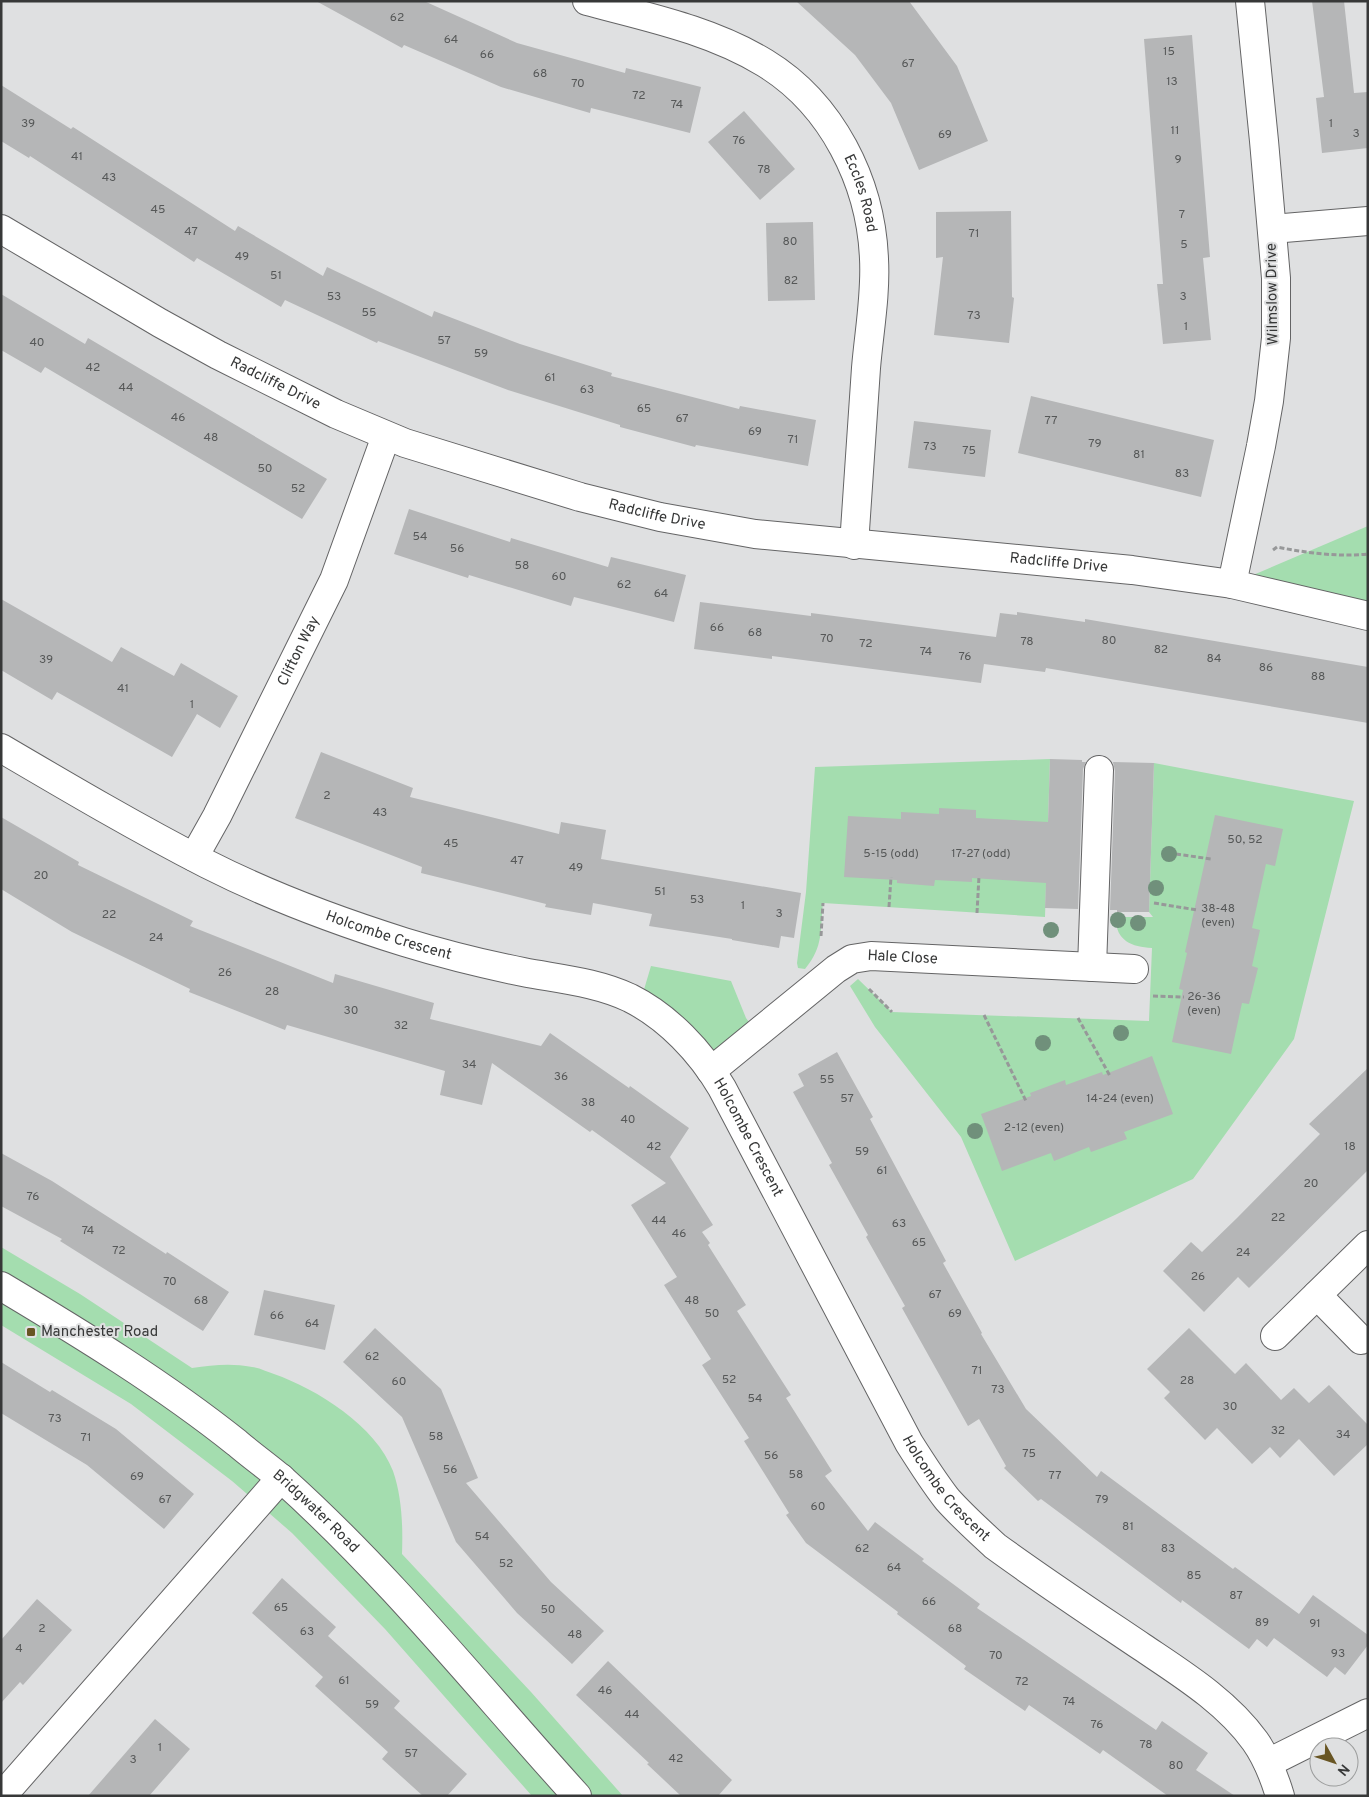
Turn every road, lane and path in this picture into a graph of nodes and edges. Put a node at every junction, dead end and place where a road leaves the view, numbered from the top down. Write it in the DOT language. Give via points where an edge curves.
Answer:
graph roads {
  1 [pos="587,1"];
  2 [pos="1250,1"];
  3 [pos="1368,221"];
  4 [pos="1,229"];
  5 [pos="1272,229"];
  6 [pos="386,436"];
  7 [pos="854,545"];
  8 [pos="1368,554"];
  9 [pos="1232,584"];
  10 [pos="1368,616"];
  11 [pos="1,748"];
  12 [pos="1099,770"];
  13 [pos="1176,854"];
  14 [pos="194,857"];
  15 [pos="1211,858"];
  16 [pos="979,876"];
  17 [pos="891,877"];
  18 [pos="823,903"];
  19 [pos="1154,903"];
  20 [pos="889,907"];
  21 [pos="1197,910"];
  22 [pos="977,913"];
  23 [pos="822,936"];
  24 [pos="1092,967"];
  25 [pos="1134,969"];
  26 [pos="865,985"];
  27 [pos="1150,996"];
  28 [pos="1184,997"];
  29 [pos="892,1012"];
  30 [pos="984,1015"];
  31 [pos="1078,1018"];
  32 [pos="711,1071"];
  33 [pos="1110,1076"];
  34 [pos="1026,1101"];
  35 [pos="1368,1245"];
  36 [pos="1,1286"];
  37 [pos="1317,1295"];
  38 [pos="1275,1336"];
  39 [pos="1361,1340"];
  40 [pos="281,1478"];
  41 [pos="1368,1713"];
  42 [pos="1268,1763"];
  43 [pos="2,1796"];
  44 [pos="577,1796"];
  45 [pos="1280,1796"];
  1 -- 7 [label="street, Eccles Road" via="696,31 765,63 809,100 830,124 849,156 868,212 874,260"];
  2 -- 5 [label="street, Wilmslow Drive"];
  3 -- 5 [label="street"];
  4 -- 6 [label="street, Radcliffe Drive" via="218,355"];
  5 -- 9 [label="street, Wilmslow Drive" via="1277,307 1274,364 1262,446"];
  6 -- 7 [label="street, Radcliffe Drive" via="620,508 755,534"];
  6 -- 14 [label="street, Clifton Way" via="334,580 222,808"];
  7 -- 9 [label="street, Radcliffe Drive" via="1132,570"];
  8 -- 9 [label="path" via="1329,554 1277,547"];
  9 -- 10 [label="street, Radcliffe Drive"];
  11 -- 14 [label="street, Holcombe Crescent"];
  12 -- 24 [label="street"];
  13 -- 15 [label="path"];
  14 -- 32 [label="street, Holcombe Crescent" via="269,893 405,942 616,992 658,1017 688,1043"];
  16 -- 22 [label="path"];
  17 -- 20 [label="path"];
  18 -- 23 [label="path"];
  19 -- 21 [label="path"];
  24 -- 25 [label="street, Hale Close"];
  24 -- 32 [label="street, Hale Close" via="857,957 836,968"];
  26 -- 29 [label="path"];
  27 -- 28 [label="path"];
  30 -- 34 [label="path"];
  31 -- 33 [label="path"];
  32 -- 42 [label="street, Holcombe Crescent" via="909,1443 948,1499 995,1546 1222,1705 1254,1740"];
  35 -- 37 [label="street"];
  36 -- 40 [label="street, Bridgwater Road" via="153,1381"];
  37 -- 38 [label="street"];
  37 -- 39 [label="street"];
  40 -- 43 [label="street"];
  40 -- 44 [label="street, Bridgwater Road" via="400,1596"];
  41 -- 42 [label="street"];
  42 -- 45 [label="street, Holcombe Crescent"];
}
